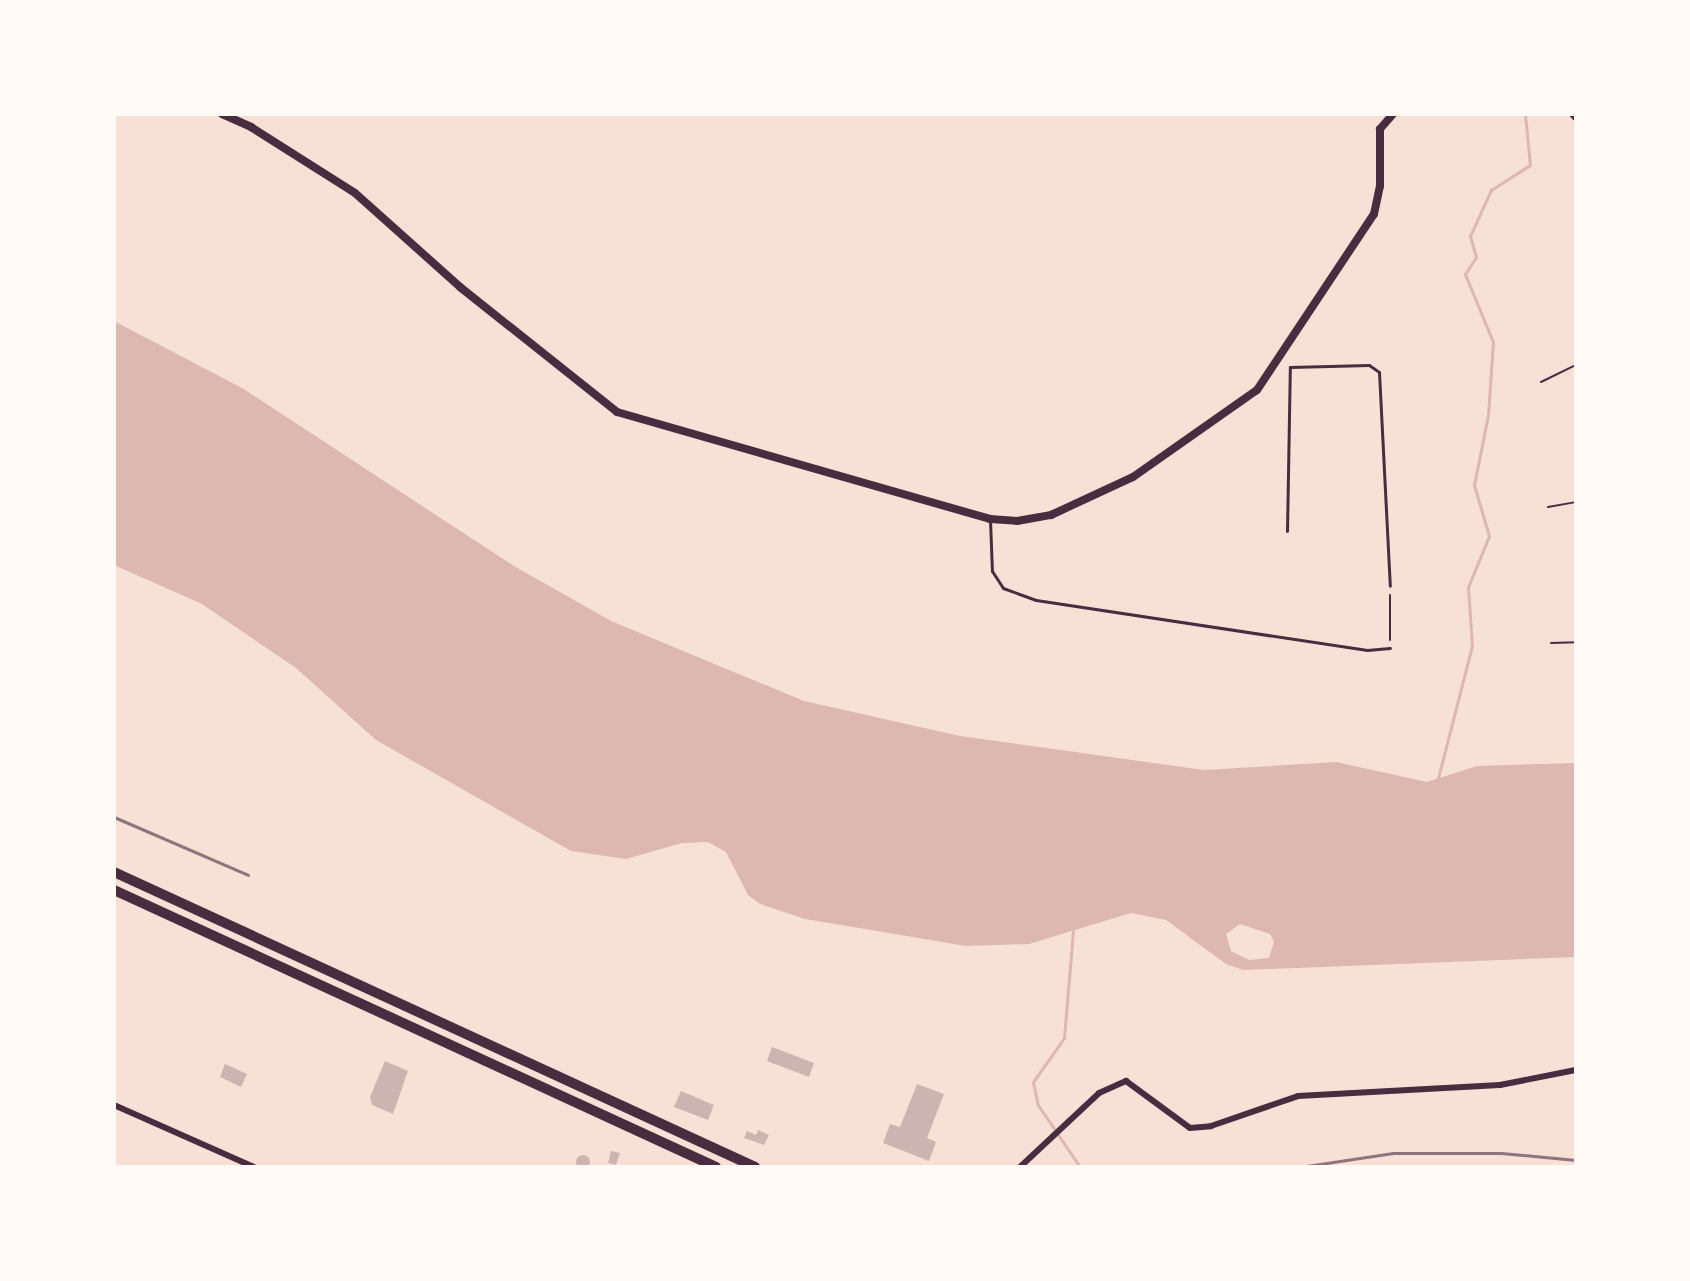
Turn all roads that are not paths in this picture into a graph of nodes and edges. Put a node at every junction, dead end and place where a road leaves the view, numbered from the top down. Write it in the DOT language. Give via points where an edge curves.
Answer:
graph roads {
  1 [pos="222,114"];
  2 [pos="1393,114"];
  3 [pos="990,519"];
  4 [pos="1287,531"];
  5 [pos="1390,586"];
  6 [pos="1390,648"];
  7 [pos="114,872"];
  8 [pos="134,881"];
  9 [pos="114,890"];
  10 [pos="126,895"];
  11 [pos="240,930"];
  12 [pos="233,943"];
  13 [pos="1576,1070"];
  14 [pos="586,1091"];
  15 [pos="114,1105"];
  16 [pos="579,1106"];
  17 [pos="723,1153"];
  18 [pos="254,1167"];
  19 [pos="716,1167"];
  20 [pos="755,1167"];
  21 [pos="1020,1167"];
  1 -- 3 [label="street" via="355,193 460,287 617,412"];
  2 -- 3 [label="street" via="1380,129 1380,186 1374,214 1257,390 1133,477 1051,515"];
  3 -- 6 [label="lane" via="992,571 1003,588 1036,600 1336,645"];
  4 -- 5 [label="lane" via="1290,367 1369,365 1379,372"];
  7 -- 8 [label="main road"];
  8 -- 10 [label="street"];
  8 -- 11 [label="main road"];
  9 -- 10 [label="main road"];
  10 -- 12 [label="main road"];
  11 -- 12 [label="street"];
  11 -- 14 [label="main road"];
  12 -- 16 [label="main road"];
  13 -- 21 [label="street" via="1500,1085 1298,1096 1211,1126 1190,1128 1126,1081 1099,1093"];
  14 -- 16 [label="street"];
  14 -- 17 [label="main road"];
  15 -- 18 [label="street"];
  16 -- 19 [label="main road"];
  17 -- 19 [label="street"];
  17 -- 20 [label="main road"];
}
